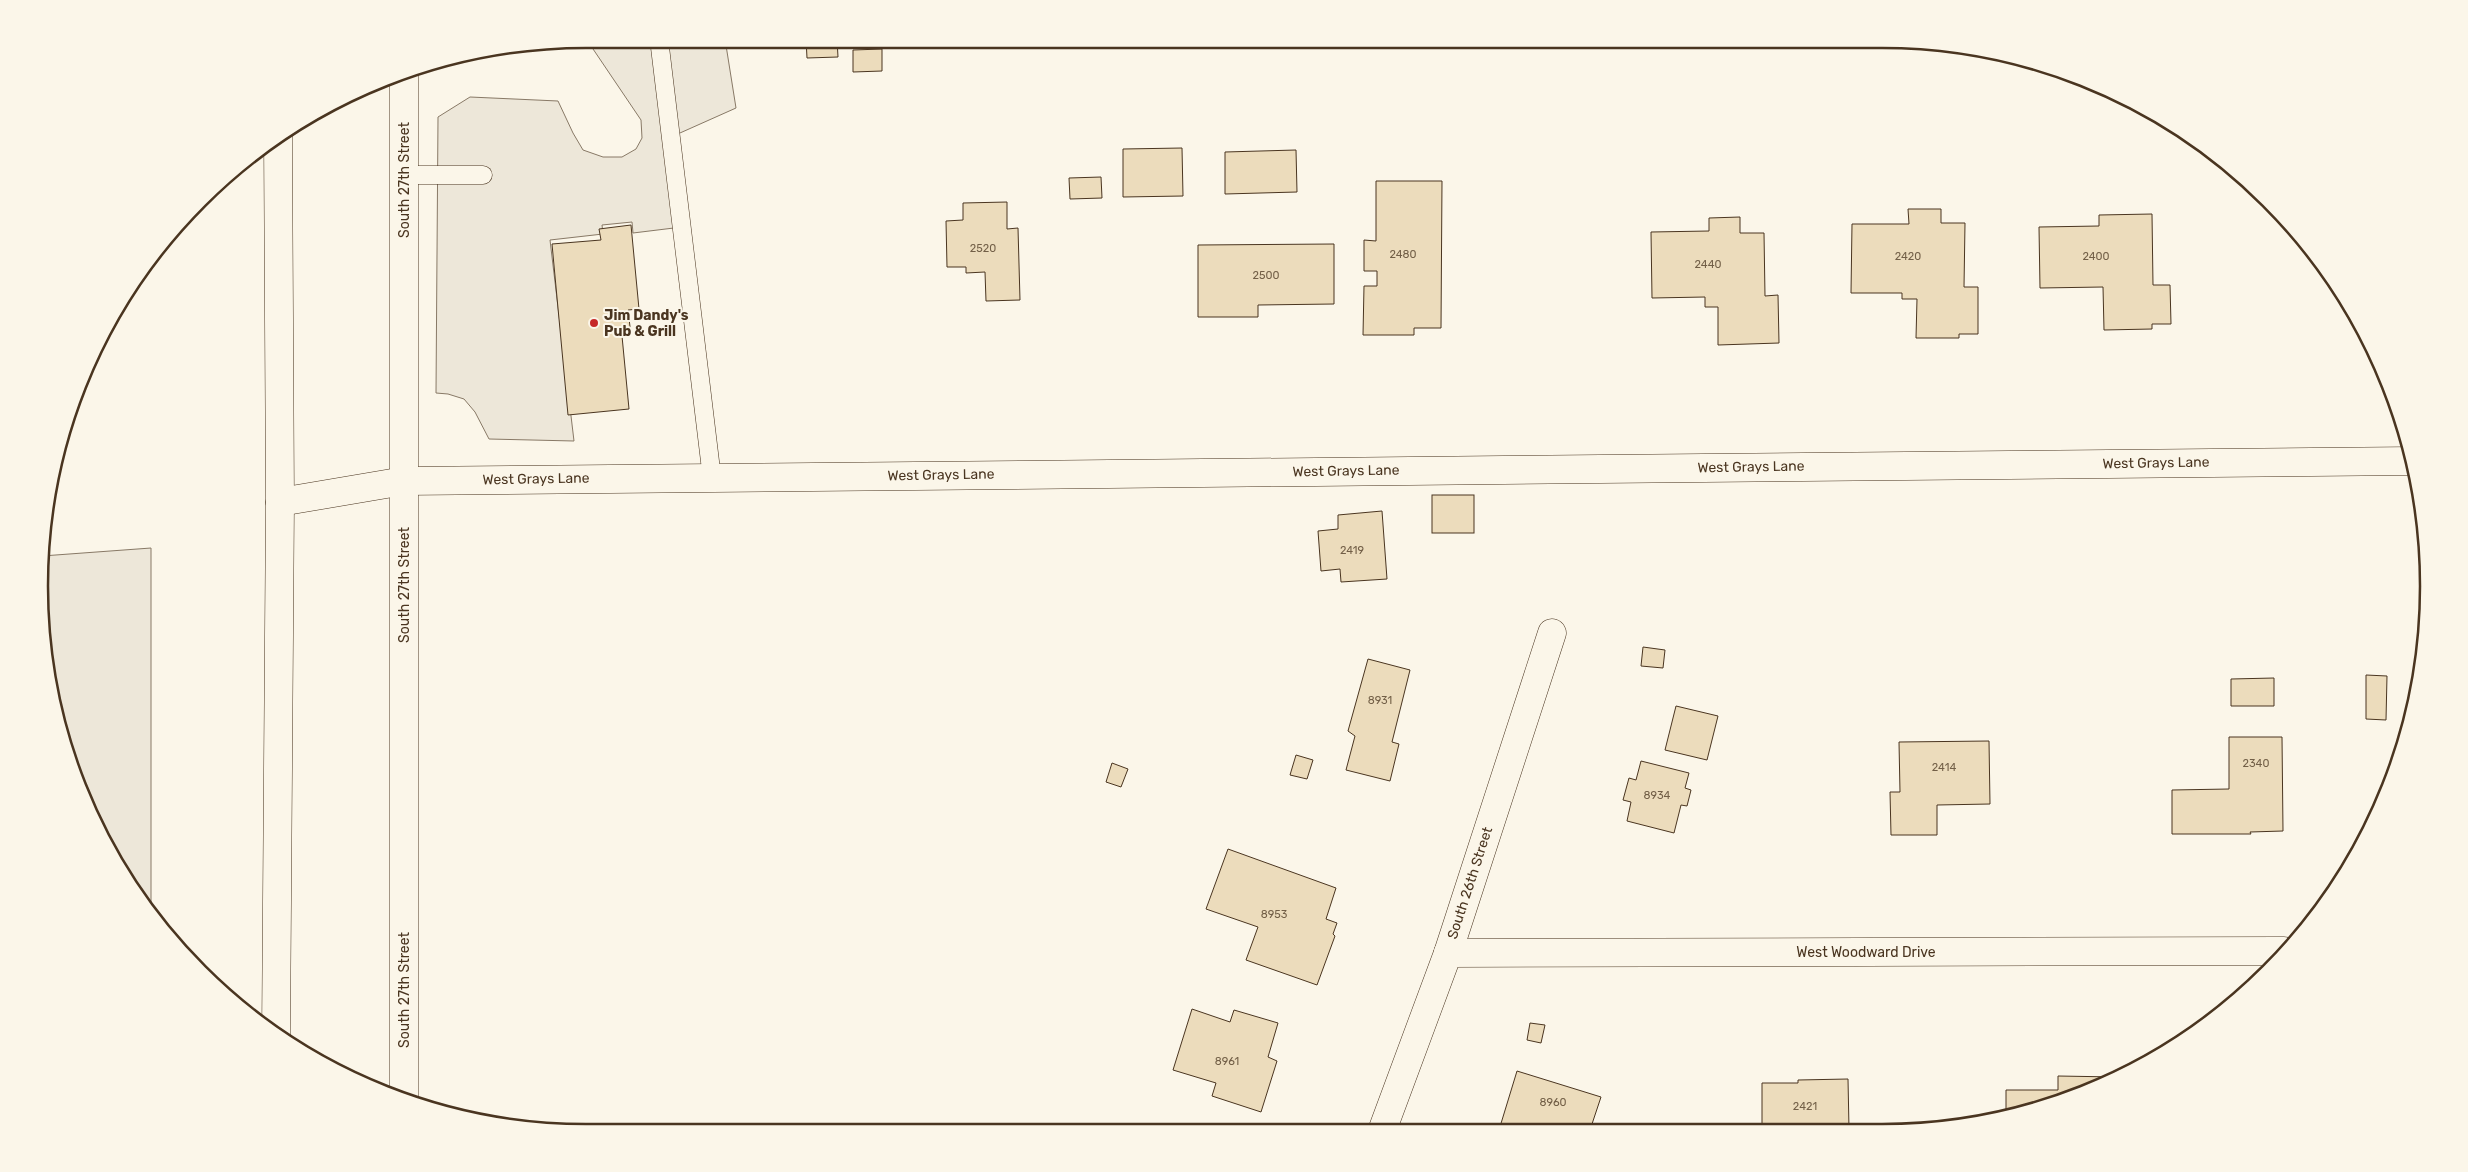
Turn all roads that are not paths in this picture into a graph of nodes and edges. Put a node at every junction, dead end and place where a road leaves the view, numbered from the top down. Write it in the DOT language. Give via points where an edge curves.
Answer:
graph roads {
  1 [pos="660,48"];
  2 [pos="404,79"];
  3 [pos="278,144"];
  4 [pos="404,175"];
  5 [pos="483,175"];
  6 [pos="2405,461"];
  7 [pos="712,478"];
  8 [pos="404,480"];
  9 [pos="280,502"];
  10 [pos="1552,633"];
  11 [pos="2278,951"];
  12 [pos="1448,953"];
  13 [pos="276,1026"];
  14 [pos="404,1093"];
  15 [pos="1384,1124"];
  1 -- 7 [label="lane"];
  2 -- 4 [label="street, South 27th Street"];
  3 -- 9 [label="street"];
  4 -- 5 [label="lane"];
  4 -- 8 [label="street, South 27th Street"];
  6 -- 7 [label="street, West Grays Lane"];
  7 -- 8 [label="street, West Grays Lane"];
  8 -- 9 [label="street, West Grays Lane"];
  8 -- 14 [label="street, South 27th Street"];
  9 -- 13 [label="street"];
  10 -- 12 [label="street, South 26th Street"];
  11 -- 12 [label="street, West Woodward Drive"];
  12 -- 15 [label="street, South 26th Street"];
}
